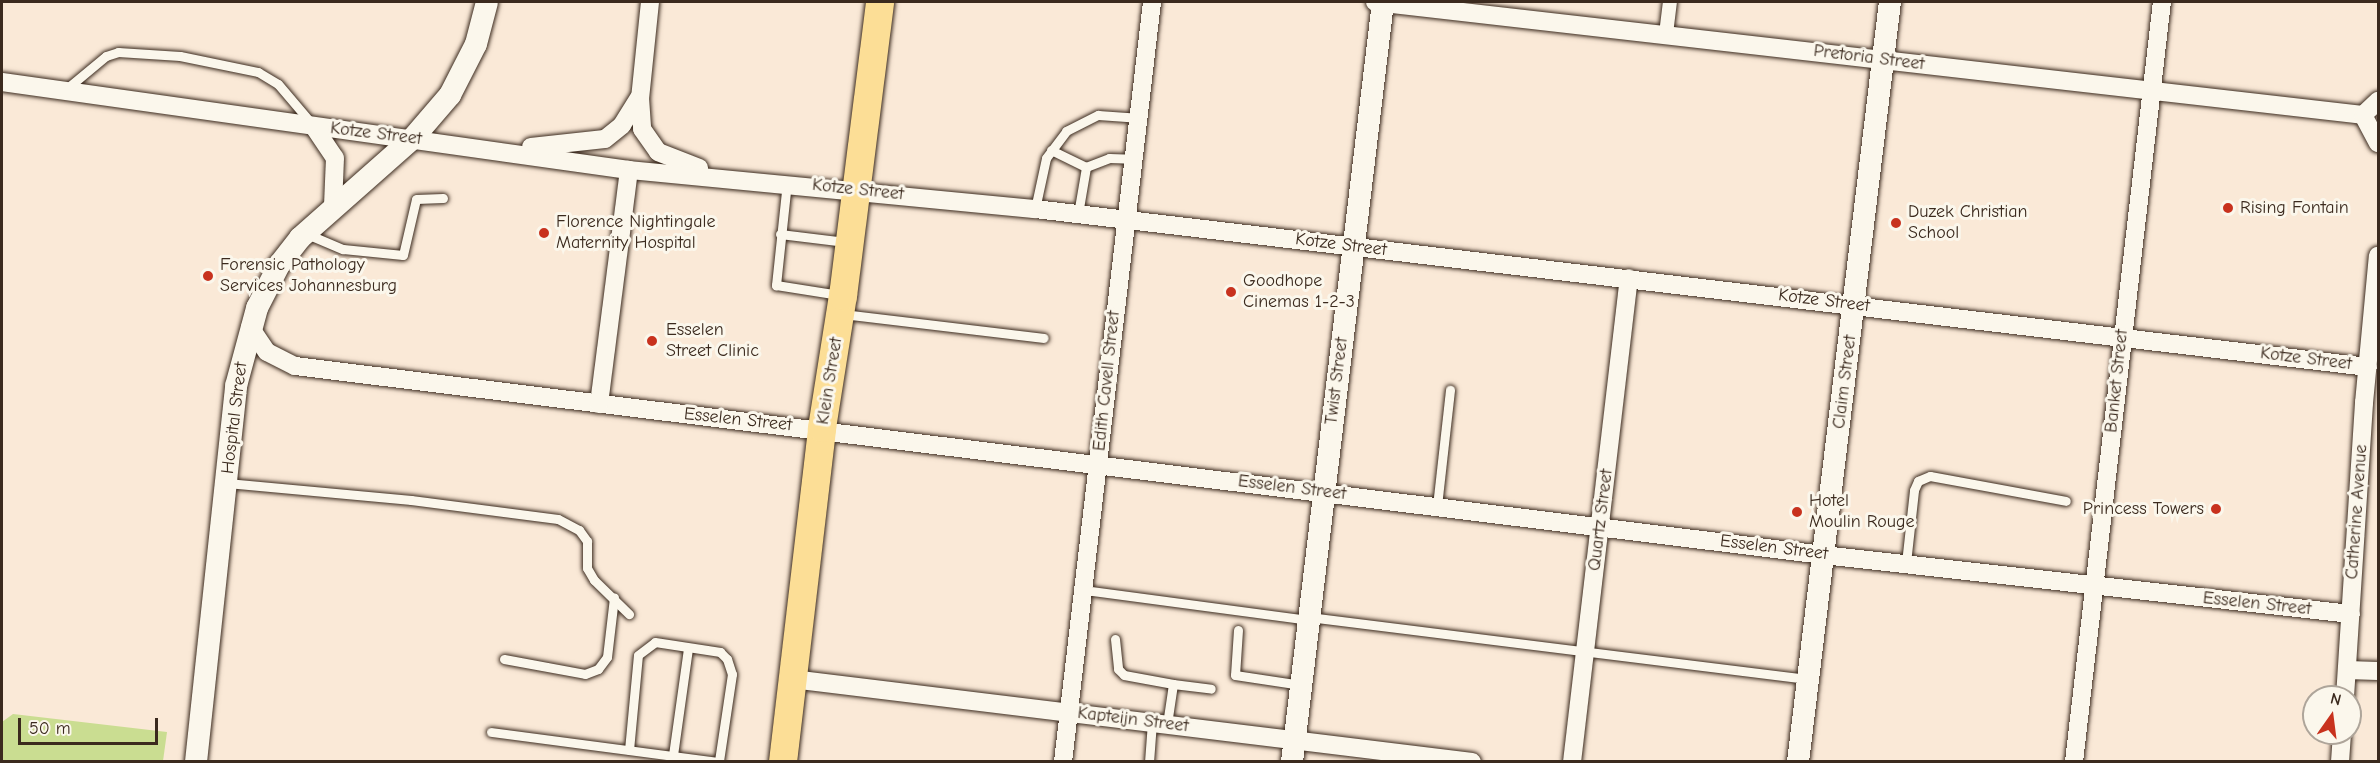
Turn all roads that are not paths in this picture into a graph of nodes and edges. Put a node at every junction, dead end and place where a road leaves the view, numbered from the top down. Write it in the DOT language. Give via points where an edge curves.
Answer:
graph roads {
  1 [pos="487,2"];
  2 [pos="650,2"];
  3 [pos="880,2"];
  4 [pos="1152,2"];
  5 [pos="1380,2"];
  6 [pos="1670,2"];
  7 [pos="1890,2"];
  8 [pos="2162,2"];
  9 [pos="1666,34"];
  10 [pos="1883,60"];
  11 [pos="2,82"];
  12 [pos="2151,90"];
  13 [pos="64,91"];
  14 [pos="640,98"];
  15 [pos="2379,101"];
  16 [pos="2363,115"];
  17 [pos="1137,118"];
  18 [pos="314,127"];
  19 [pos="413,138"];
  20 [pos="2379,143"];
  21 [pos="488,149"];
  22 [pos="1051,150"];
  23 [pos="1132,159"];
  24 [pos="1086,167"];
  25 [pos="629,170"];
  26 [pos="732,177"];
  27 [pos="787,182"];
  28 [pos="856,190"];
  29 [pos="443,198"];
  30 [pos="333,206"];
  31 [pos="1035,209"];
  32 [pos="1078,214"];
  33 [pos="1125,220"];
  34 [pos="305,233"];
  35 [pos="780,234"];
  36 [pos="850,242"];
  37 [pos="1353,246"];
  38 [pos="2379,256"];
  39 [pos="1629,278"];
  40 [pos="1855,304"];
  41 [pos="842,305"];
  42 [pos="250,327"];
  43 [pos="1044,338"];
  44 [pos="2122,338"];
  45 [pos="2368,367"];
  46 [pos="1450,390"];
  47 [pos="598,404"];
  48 [pos="822,428"];
  49 [pos="2370,444"];
  50 [pos="1098,463"];
  51 [pos="227,483"];
  52 [pos="1323,492"];
  53 [pos="2066,501"];
  54 [pos="1437,506"];
  55 [pos="1600,526"];
  56 [pos="1823,555"];
  57 [pos="1906,563"];
  58 [pos="2095,587"];
  59 [pos="1084,590"];
  60 [pos="614,597"];
  61 [pos="629,614"];
  62 [pos="2351,614"];
  63 [pos="1309,619"];
  64 [pos="1238,630"];
  65 [pos="1115,639"];
  66 [pos="688,648"];
  67 [pos="1585,651"];
  68 [pos="504,659"];
  69 [pos="2347,670"];
  70 [pos="2379,671"];
  71 [pos="792,679"];
  72 [pos="1808,680"];
  73 [pos="1173,684"];
  74 [pos="1301,685"];
  75 [pos="2346,685"];
  76 [pos="1211,689"];
  77 [pos="1069,711"];
  78 [pos="1159,723"];
  79 [pos="491,732"];
  80 [pos="2341,745"];
  81 [pos="629,750"];
  82 [pos="1294,751"];
  83 [pos="673,756"];
  84 [pos="719,761"];
  85 [pos="196,762"];
  86 [pos="783,762"];
  87 [pos="1063,762"];
  88 [pos="1149,762"];
  89 [pos="1472,762"];
  90 [pos="1572,762"];
  91 [pos="1798,762"];
  92 [pos="2074,762"];
  93 [pos="2340,762"];
  1 -- 19 [label="street, Hospital Street" via="464,73"];
  2 -- 14 [label="street"];
  3 -- 28 [label="main road, Klein Street"];
  4 -- 17 [label="street, Edith Cavell Street"];
  5 -- 9 [label="street, Pretoria Street"];
  5 -- 37 [label="street, Twist Street"];
  6 -- 9 [label="street"];
  7 -- 10 [label="street, Claim Street"];
  8 -- 12 [label="street, Banket Street"];
  9 -- 10 [label="street, Pretoria Street"];
  10 -- 12 [label="street, Pretoria Street"];
  10 -- 40 [label="street, Claim Street"];
  11 -- 13 [label="street, Kotze Street"];
  12 -- 16 [label="street, Pretoria Street"];
  12 -- 44 [label="street, Banket Street"];
  13 -- 18 [label="street, Kotze Street"];
  13 -- 18 [label="lane" via="96,63 118,52 180,56 258,72 278,84"];
  14 -- 21 [label="street" via="622,125 605,139"];
  14 -- 26 [label="street" via="642,129 650,145 667,158"];
  15 -- 16 [label="street"];
  16 -- 20 [label="street"];
  17 -- 22 [label="lane" via="1098,115 1080,121"];
  17 -- 23 [label="street, Edith Cavell Street"];
  18 -- 19 [label="street, Kotze Street"];
  18 -- 30 [label="street, Kotze Street" via="335,158"];
  19 -- 21 [label="street, Kotze Street"];
  19 -- 30 [label="street, Hospital Street"];
  21 -- 25 [label="street, Kotze Street"];
  22 -- 24 [label="lane"];
  22 -- 31 [label="lane" via="1038,182"];
  23 -- 24 [label="lane" via="1109,158"];
  23 -- 33 [label="street, Edith Cavell Street"];
  24 -- 32 [label="lane"];
  25 -- 26 [label="street, Kotze Street"];
  25 -- 47 [label="street"];
  26 -- 27 [label="street, Kotze Street"];
  27 -- 28 [label="street, Kotze Street"];
  27 -- 35 [label="lane"];
  28 -- 31 [label="street, Kotze Street"];
  28 -- 36 [label="main road, Klein Street"];
  29 -- 34 [label="lane" via="416,199 403,255 343,249"];
  30 -- 34 [label="street, Hospital Street"];
  31 -- 32 [label="street, Kotze Street"];
  32 -- 33 [label="street, Kotze Street"];
  33 -- 37 [label="street, Kotze Street"];
  33 -- 50 [label="street, Edith Cavell Street"];
  34 -- 42 [label="street, Hospital Street" via="279,265"];
  35 -- 36 [label="lane"];
  35 -- 41 [label="lane" via="776,285"];
  36 -- 41 [label="main road, Klein Street"];
  37 -- 39 [label="street, Kotze Street"];
  37 -- 52 [label="street, Twist Street"];
  38 -- 45 [label="street, Catherine Avenue"];
  39 -- 40 [label="street, Kotze Street"];
  39 -- 55 [label="street, Quartz Street"];
  40 -- 44 [label="street, Kotze Street"];
  40 -- 56 [label="street, Claim Street"];
  41 -- 43 [label="lane"];
  41 -- 48 [label="main road, Klein Street"];
  42 -- 47 [label="street, Esselen Street" via="267,352 295,366"];
  42 -- 51 [label="street, Hospital Street" via="236,386"];
  44 -- 45 [label="street, Kotze Street"];
  44 -- 58 [label="street, Banket Street"];
  45 -- 49 [label="street, Catherine Avenue"];
  46 -- 54 [label="lane"];
  47 -- 48 [label="street, Esselen Street"];
  48 -- 50 [label="street, Esselen Street"];
  48 -- 71 [label="main road, Klein Street"];
  49 -- 62 [label="street, Catherine Avenue"];
  50 -- 52 [label="street, Esselen Street"];
  50 -- 59 [label="street, Edith Cavell Street"];
  51 -- 60 [label="lane" via="558,519 579,530 587,541 587,568 594,580"];
  51 -- 85 [label="street, Hospital Street"];
  52 -- 54 [label="street, Esselen Street"];
  52 -- 63 [label="street, Twist Street"];
  53 -- 57 [label="lane" via="1930,476 1918,481 1914,490"];
  54 -- 55 [label="street, Esselen Street"];
  55 -- 56 [label="street, Esselen Street"];
  55 -- 67 [label="street, Quartz Street"];
  56 -- 57 [label="street, Esselen Street"];
  56 -- 72 [label="street, Claim Street"];
  57 -- 58 [label="street, Esselen Street"];
  58 -- 62 [label="street, Esselen Street"];
  58 -- 92 [label="street, Banket Street"];
  59 -- 63 [label="lane"];
  59 -- 77 [label="street, Edith Cavell Street"];
  60 -- 61 [label="lane"];
  60 -- 68 [label="lane" via="607,657 598,669 585,674"];
  62 -- 69 [label="street, Catherine Avenue"];
  63 -- 67 [label="lane"];
  63 -- 74 [label="street, Twist Street"];
  64 -- 74 [label="lane" via="1235,675"];
  65 -- 73 [label="lane" via="1118,669 1124,675"];
  66 -- 81 [label="lane" via="655,642 644,646 638,655"];
  66 -- 83 [label="lane"];
  66 -- 84 [label="lane" via="720,652 732,674"];
  67 -- 72 [label="lane"];
  67 -- 90 [label="street, Quartz Street"];
  69 -- 70 [label="street"];
  69 -- 75 [label="street, Catherine Avenue"];
  71 -- 77 [label="street, Kapteijn Street"];
  71 -- 86 [label="main road, Klein Street"];
  72 -- 91 [label="street, Claim Street"];
  73 -- 76 [label="lane"];
  73 -- 78 [label="lane"];
  74 -- 82 [label="street, Twist Street"];
  77 -- 78 [label="street, Kapteijn Street"];
  77 -- 87 [label="street, Edith Cavell Street"];
  78 -- 82 [label="street, Kapteijn Street"];
  78 -- 88 [label="lane"];
  79 -- 81 [label="lane"];
  80 -- 93 [label="street"];
  81 -- 83 [label="lane"];
  82 -- 89 [label="street, Kapteijn Street"];
  83 -- 84 [label="lane"];
}
